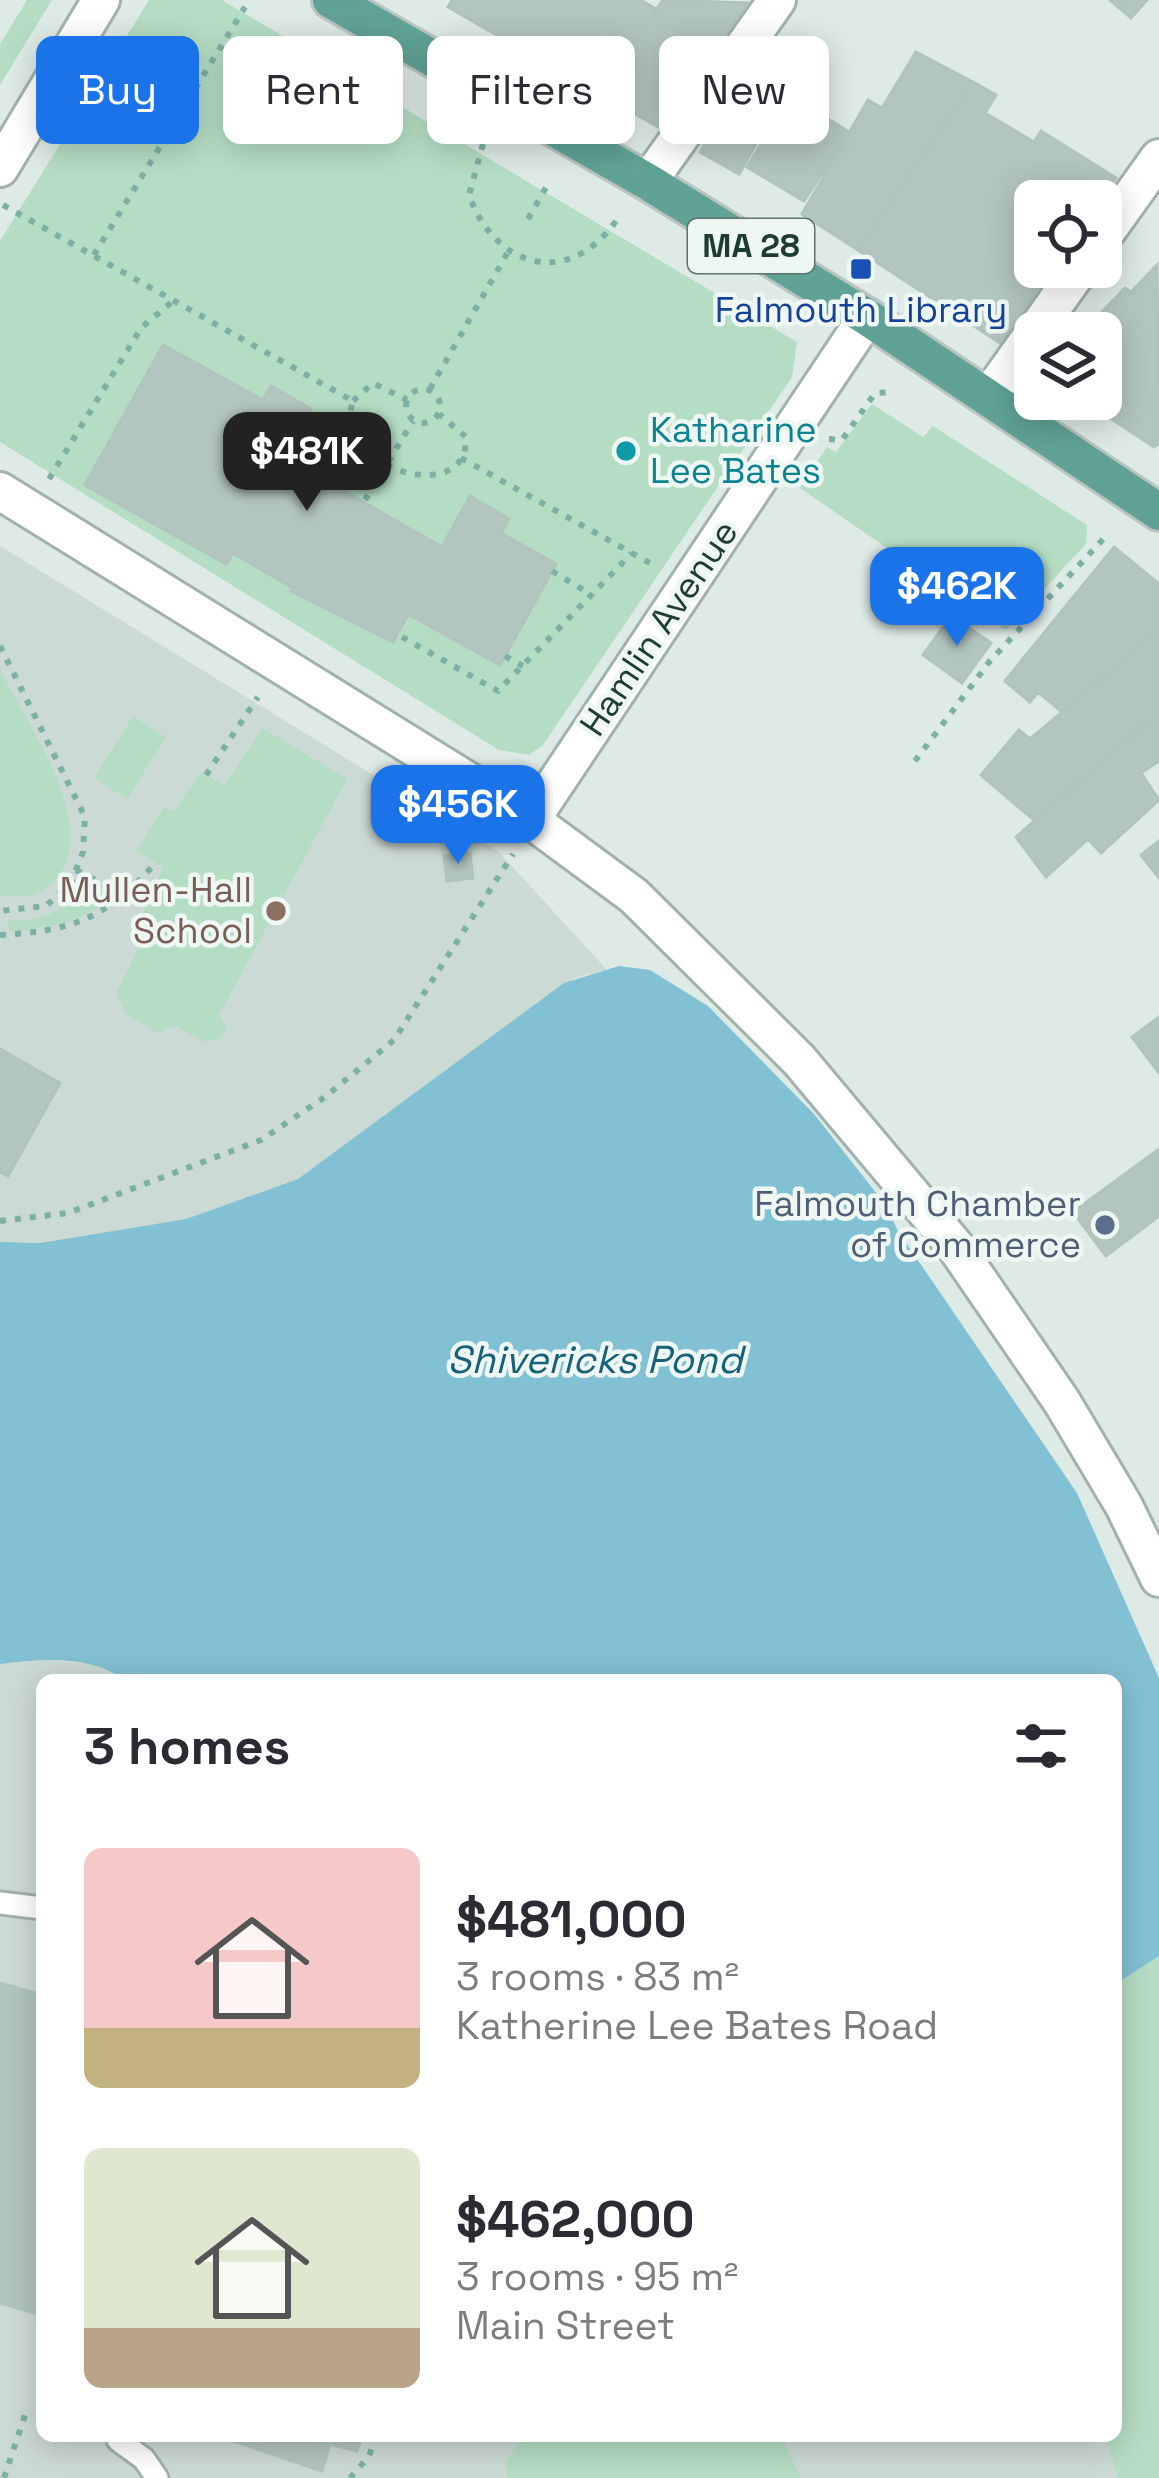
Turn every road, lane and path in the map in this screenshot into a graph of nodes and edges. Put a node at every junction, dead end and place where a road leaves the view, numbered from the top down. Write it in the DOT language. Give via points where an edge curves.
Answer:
graph roads {
  1 [pos="101,0"];
  2 [pos="331,0"];
  3 [pos="777,0"];
  4 [pos="244,7"];
  5 [pos="483,144"];
  6 [pos="0,168"];
  7 [pos="1156,168"];
  8 [pos="549,182"];
  9 [pos="648,182"];
  10 [pos="0,204"];
  11 [pos="1122,212"];
  12 [pos="527,219"];
  13 [pos="616,221"];
  14 [pos="509,250"];
  15 [pos="93,256"];
  16 [pos="1066,288"];
  17 [pos="173,301"];
  18 [pos="867,317"];
  19 [pos="430,389"];
  20 [pos="892,392"];
  21 [pos="988,396"];
  22 [pos="406,400"];
  23 [pos="353,401"];
  24 [pos="439,415"];
  25 [pos="414,420"];
  26 [pos="819,440"];
  27 [pos="460,458"];
  28 [pos="386,465"];
  29 [pos="15,500"];
  30 [pos="365,500"];
  31 [pos="1159,512"];
  32 [pos="1108,534"];
  33 [pos="632,553"];
  34 [pos="552,571"];
  35 [pos="668,573"];
  36 [pos="592,594"];
  37 [pos="402,637"];
  38 [pos="0,646"];
  39 [pos="505,656"];
  40 [pos="523,666"];
  41 [pos="258,697"];
  42 [pos="915,761"];
  43 [pos="206,775"];
  44 [pos="531,820"];
  45 [pos="152,867"];
  46 [pos="76,869"];
  47 [pos="126,896"];
  48 [pos="2,912"];
  49 [pos="0,933"];
  50 [pos="0,1221"];
  51 [pos="1159,1578"];
  52 [pos="0,1903"];
  53 [pos="36,1907"];
  54 [pos="26,2412"];
  55 [pos="121,2442"];
  56 [pos="374,2442"];
  57 [pos="4,2478"];
  58 [pos="157,2478"];
  59 [pos="350,2478"];
  1 -- 6 [label="street"];
  2 -- 9 [label="main road, MA 28"];
  3 -- 9 [label="street"];
  4 -- 15 [label="path"];
  5 -- 14 [label="path" via="469,195 490,237"];
  7 -- 11 [label="street"];
  8 -- 12 [label="path"];
  9 -- 18 [label="main road, MA 28"];
  10 -- 15 [label="path"];
  13 -- 14 [label="path" via="582,257 531,261"];
  14 -- 19 [label="path"];
  15 -- 17 [label="path"];
  16 -- 21 [label="street"];
  17 -- 23 [label="path"];
  17 -- 29 [label="path" via="141,328"];
  18 -- 21 [label="main road, MA 28"];
  18 -- 44 [label="street, Hamlin Avenue"];
  19 -- 22 [label="path"];
  19 -- 24 [label="path" via="440,399"];
  20 -- 26 [label="path" via="875,393 842,440"];
  21 -- 31 [label="main road, MA 28"];
  22 -- 23 [label="path" via="373,383"];
  22 -- 25 [label="path"];
  23 -- 28 [label="path" via="358,436"];
  24 -- 25 [label="path"];
  24 -- 27 [label="path" via="466,437"];
  25 -- 28 [label="path"];
  27 -- 28 [label="path" via="429,474"];
  27 -- 33 [label="path"];
  28 -- 30 [label="path"];
  29 -- 44 [label="street"];
  32 -- 42 [label="path" via="991,662"];
  33 -- 35 [label="path"];
  33 -- 36 [label="path"];
  34 -- 36 [label="path"];
  36 -- 40 [label="path"];
  37 -- 40 [label="path" via="498,691"];
  38 -- 46 [label="path" via="85,818"];
  39 -- 40 [label="path"];
  41 -- 43 [label="path"];
  44 -- 50 [label="path" via="394,1040 325,1096 261,1140 68,1213"];
  44 -- 51 [label="street" via="634,896 857,1125 955,1246 1062,1402"];
  45 -- 47 [label="path"];
  46 -- 47 [label="path"];
  46 -- 48 [label="path" via="46,906"];
  47 -- 49 [label="path" via="83,924"];
  48 -- 49 [label="path"];
  52 -- 53 [label="lane"];
  54 -- 57 [label="path"];
  55 -- 58 [label="lane"];
  56 -- 59 [label="path"];
}
